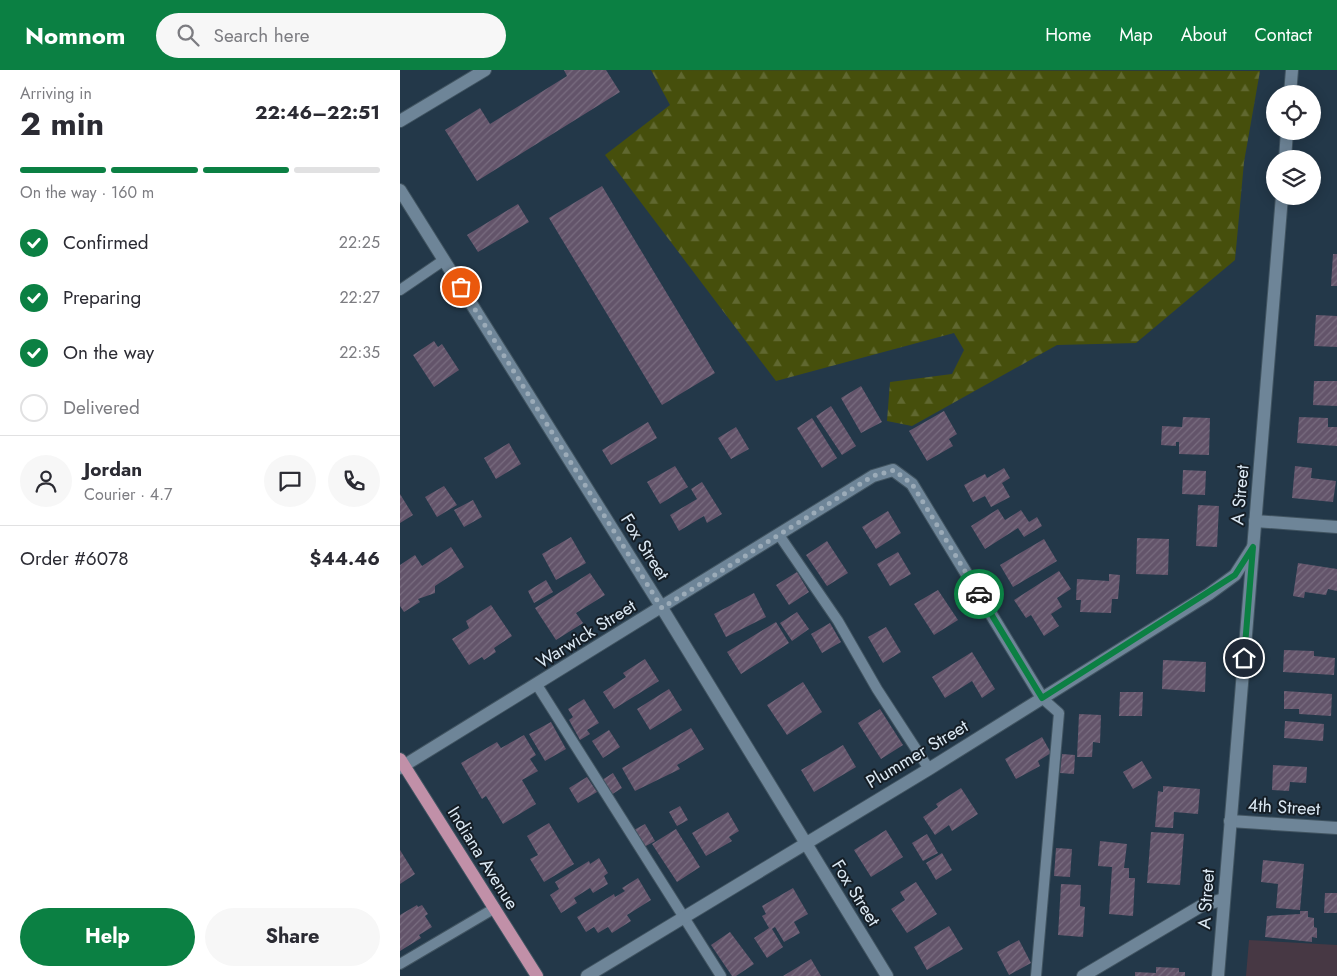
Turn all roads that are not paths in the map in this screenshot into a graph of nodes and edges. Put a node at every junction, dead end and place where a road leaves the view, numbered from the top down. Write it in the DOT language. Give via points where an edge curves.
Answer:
graph roads {
  1 [pos="485,70"];
  2 [pos="1292,70"];
  3 [pos="1291,85"];
  4 [pos="400,121"];
  5 [pos="400,190"];
  6 [pos="1281,205"];
  7 [pos="444,260"];
  8 [pos="400,290"];
  9 [pos="1255,521"];
  10 [pos="1337,527"];
  11 [pos="779,534"];
  12 [pos="1253,547"];
  13 [pos="662,608"];
  14 [pos="537,685"];
  15 [pos="1042,698"];
  16 [pos="402,764"];
  17 [pos="929,769"];
  18 [pos="1230,821"];
  19 [pos="1337,828"];
  20 [pos="804,844"];
  21 [pos="1224,899"];
  22 [pos="495,908"];
  23 [pos="686,917"];
  24 [pos="400,964"];
  25 [pos="536,976"];
  26 [pos="587,976"];
  27 [pos="721,976"];
  28 [pos="887,976"];
  29 [pos="1036,976"];
  30 [pos="1083,976"];
  31 [pos="1218,976"];
  1 -- 4 [label="street"];
  2 -- 3 [label="street"];
  5 -- 7 [label="street, Fox Street"];
  6 -- 9 [label="street, A Street"];
  7 -- 8 [label="lane"];
  7 -- 13 [label="street, Fox Street"];
  9 -- 10 [label="street"];
  9 -- 12 [label="street, A Street"];
  11 -- 13 [label="street, Warwick Street"];
  11 -- 15 [label="street, Warwick Street" via="873,476 894,470 912,484"];
  11 -- 17 [label="lane" via="838,621"];
  12 -- 15 [label="street, Plummer Street" via="1235,575"];
  12 -- 18 [label="street, A Street"];
  13 -- 14 [label="street, Warwick Street"];
  13 -- 20 [label="street, Fox Street"];
  14 -- 16 [label="street, Warwick Street"];
  14 -- 23 [label="lane" via="614,810"];
  15 -- 17 [label="street, Plummer Street"];
  15 -- 29 [label="lane" via="1059,713"];
  16 -- 22 [label="main road, Indiana Avenue"];
  17 -- 20 [label="street, Plummer Street"];
  18 -- 19 [label="street, 4th Street"];
  18 -- 21 [label="street, A Street"];
  20 -- 23 [label="street, Plummer Street"];
  20 -- 28 [label="street, Fox Street"];
  21 -- 30 [label="street" via="1201,906"];
  21 -- 31 [label="street, A Street"];
  22 -- 24 [label="lane"];
  22 -- 25 [label="main road, Indiana Avenue"];
  23 -- 26 [label="street, Plummer Street"];
  23 -- 27 [label="lane"];
}
